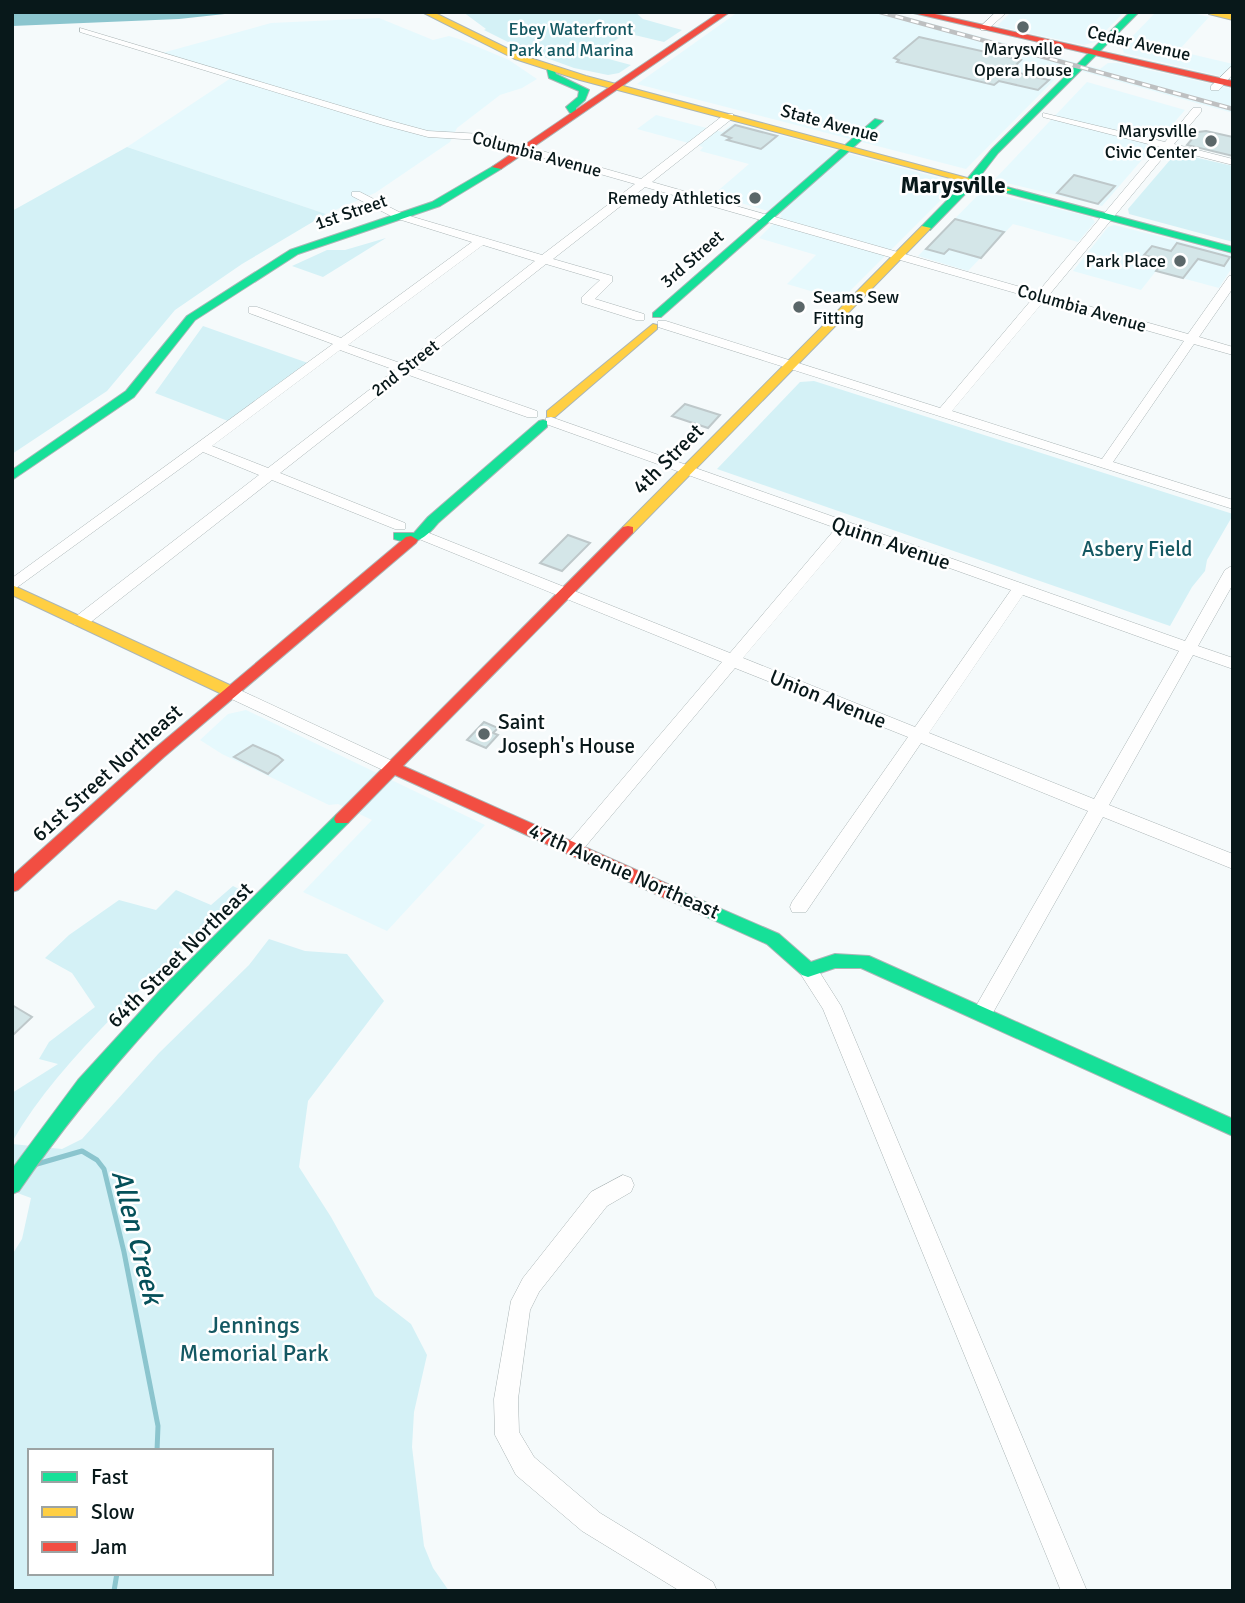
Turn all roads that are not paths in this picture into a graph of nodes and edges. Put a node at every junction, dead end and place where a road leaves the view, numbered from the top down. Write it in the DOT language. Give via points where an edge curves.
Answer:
graph roads {
  1 [pos="426,12"];
  2 [pos="726,12"];
  3 [pos="913,12"];
  4 [pos="1002,12"];
  5 [pos="1135,12"];
  6 [pos="1147,12"];
  7 [pos="1212,12"];
  8 [pos="1233,17"];
  9 [pos="984,28"];
  10 [pos="83,30"];
  11 [pos="1100,54"];
  12 [pos="549,67"];
  13 [pos="1233,68"];
  14 [pos="1223,84"];
  15 [pos="615,86"];
  16 [pos="1052,93"];
  17 [pos="1197,110"];
  18 [pos="574,113"];
  19 [pos="1046,115"];
  20 [pos="729,116"];
  21 [pos="878,121"];
  22 [pos="1167,146"];
  23 [pos="522,148"];
  24 [pos="849,148"];
  25 [pos="1233,162"];
  26 [pos="973,180"];
  27 [pos="642,182"];
  28 [pos="356,194"];
  29 [pos="399,216"];
  30 [pos="1108,216"];
  31 [pos="768,218"];
  32 [pos="482,240"];
  33 [pos="1233,250"];
  34 [pos="899,255"];
  35 [pos="544,259"];
  36 [pos="1233,279"];
  37 [pos="1041,296"];
  38 [pos="253,310"];
  39 [pos="651,321"];
  40 [pos="1191,339"];
  41 [pos="340,343"];
  42 [pos="1233,351"];
  43 [pos="790,365"];
  44 [pos="404,369"];
  45 [pos="943,413"];
  46 [pos="542,417"];
  47 [pos="200,446"];
  48 [pos="1105,464"];
  49 [pos="686,470"];
  50 [pos="269,474"];
  51 [pos="12,476"];
  52 [pos="1233,505"];
  53 [pos="845,527"];
  54 [pos="412,531"];
  55 [pos="1233,570"];
  56 [pos="12,587"];
  57 [pos="1020,589"];
  58 [pos="565,593"];
  59 [pos="81,621"];
  60 [pos="1190,648"];
  61 [pos="732,661"];
  62 [pos="1233,664"];
  63 [pos="229,691"];
  64 [pos="920,736"];
  65 [pos="393,768"];
  66 [pos="1098,808"];
  67 [pos="575,848"];
  68 [pos="1233,862"];
  69 [pos="12,886"];
  70 [pos="799,907"];
  71 [pos="808,970"];
  72 [pos="983,1013"];
  73 [pos="1233,1103"];
  74 [pos="1228,1126"];
  75 [pos="12,1185"];
  76 [pos="623,1185"];
  77 [pos="704,1591"];
  78 [pos="1074,1591"];
  1 -- 12 [label="street, State Avenue"];
  2 -- 15 [label="street, 1st Street"];
  3 -- 9 [label="street, Cedar Avenue"];
  4 -- 9 [label="street"];
  5 -- 11 [label="street, 4th Street"];
  6 -- 11 [label="street, 4th Street"];
  7 -- 8 [label="street"];
  9 -- 11 [label="street, Cedar Avenue"];
  10 -- 23 [label="street, Columbia Avenue" via="387,123 428,134 482,137"];
  11 -- 14 [label="street, Cedar Avenue"];
  11 -- 16 [label="street, 4th Street"];
  11 -- 19 [label="street, 4th Street"];
  12 -- 15 [label="street, State Avenue"];
  12 -- 18 [label="street" via="552,76 584,90 571,107"];
  13 -- 14 [label="street"];
  15 -- 18 [label="street, 1st Street"];
  15 -- 20 [label="street, State Avenue"];
  16 -- 19 [label="street" via="1053,99 1041,112"];
  16 -- 26 [label="street, 4th Street"];
  17 -- 22 [label="street"];
  18 -- 23 [label="street, 1st Street"];
  19 -- 22 [label="street"];
  19 -- 26 [label="street, 4th Street" via="987,176"];
  20 -- 24 [label="street, State Avenue"];
  20 -- 27 [label="street, 2nd Street"];
  21 -- 24 [label="street, 3rd Street"];
  22 -- 25 [label="street"];
  22 -- 30 [label="street"];
  23 -- 27 [label="street, Columbia Avenue"];
  23 -- 29 [label="street, 1st Street" via="461,191"];
  24 -- 26 [label="street, State Avenue"];
  24 -- 31 [label="street, 3rd Street"];
  26 -- 30 [label="street, State Avenue"];
  26 -- 34 [label="street, 4th Street"];
  27 -- 31 [label="street, Columbia Avenue"];
  27 -- 35 [label="street, 2nd Street"];
  28 -- 29 [label="street"];
  29 -- 32 [label="street"];
  29 -- 51 [label="street, 1st Street" via="294,251 191,318 130,394"];
  30 -- 33 [label="street, State Avenue"];
  30 -- 37 [label="street"];
  31 -- 34 [label="street, Columbia Avenue"];
  31 -- 39 [label="street, 3rd Street"];
  32 -- 35 [label="street"];
  32 -- 41 [label="street"];
  34 -- 37 [label="street, Columbia Avenue"];
  34 -- 43 [label="street, 4th Street"];
  35 -- 39 [label="street" via="608,279 586,300"];
  35 -- 44 [label="street, 2nd Street"];
  36 -- 40 [label="street"];
  37 -- 40 [label="street, Columbia Avenue"];
  37 -- 45 [label="street"];
  38 -- 41 [label="street, Quinn Avenue"];
  39 -- 43 [label="street"];
  39 -- 46 [label="street, 3rd Street"];
  40 -- 42 [label="street, Columbia Avenue"];
  40 -- 48 [label="street"];
  41 -- 44 [label="street, Quinn Avenue"];
  41 -- 47 [label="street"];
  43 -- 45 [label="street"];
  43 -- 49 [label="street, 4th Street"];
  44 -- 46 [label="street, Quinn Avenue"];
  44 -- 50 [label="street, 2nd Street"];
  45 -- 48 [label="street"];
  46 -- 49 [label="street, Quinn Avenue"];
  46 -- 54 [label="street, 3rd Street"];
  47 -- 50 [label="street, Union Avenue"];
  47 -- 56 [label="street"];
  48 -- 52 [label="street"];
  49 -- 53 [label="street, Quinn Avenue"];
  49 -- 58 [label="street, 4th Street"];
  50 -- 54 [label="street, Union Avenue"];
  50 -- 59 [label="street, 2nd Street"];
  53 -- 57 [label="street, Quinn Avenue"];
  53 -- 61 [label="street"];
  54 -- 58 [label="street, Union Avenue"];
  54 -- 63 [label="street, 3rd Street" via="322,617"];
  55 -- 60 [label="street"];
  56 -- 59 [label="street, 47th Avenue Northeast"];
  57 -- 60 [label="street, Quinn Avenue"];
  57 -- 64 [label="street"];
  58 -- 61 [label="street, Union Avenue"];
  58 -- 65 [label="street, 4th Street"];
  59 -- 63 [label="street, 47th Avenue Northeast"];
  60 -- 62 [label="street, Quinn Avenue"];
  60 -- 66 [label="street"];
  61 -- 64 [label="street, Union Avenue"];
  61 -- 67 [label="street"];
  63 -- 65 [label="street, 47th Avenue Northeast"];
  63 -- 69 [label="street, 61st Street Northeast"];
  64 -- 66 [label="street, Union Avenue"];
  64 -- 70 [label="street"];
  65 -- 67 [label="street, 47th Avenue Northeast"];
  65 -- 75 [label="street, 64th Street Northeast" via="124,1040 43,1137"];
  66 -- 68 [label="street, Union Avenue"];
  66 -- 72 [label="street"];
  67 -- 71 [label="street, 47th Avenue Northeast" via="773,939"];
  71 -- 72 [label="street" via="835,961 863,961"];
  71 -- 78 [label="street" via="831,1006"];
  72 -- 74 [label="street"];
  73 -- 74 [label="street"];
  76 -- 77 [label="street" via="599,1199 531,1285 519,1309 506,1399 507,1436 525,1466 591,1522"];
}
